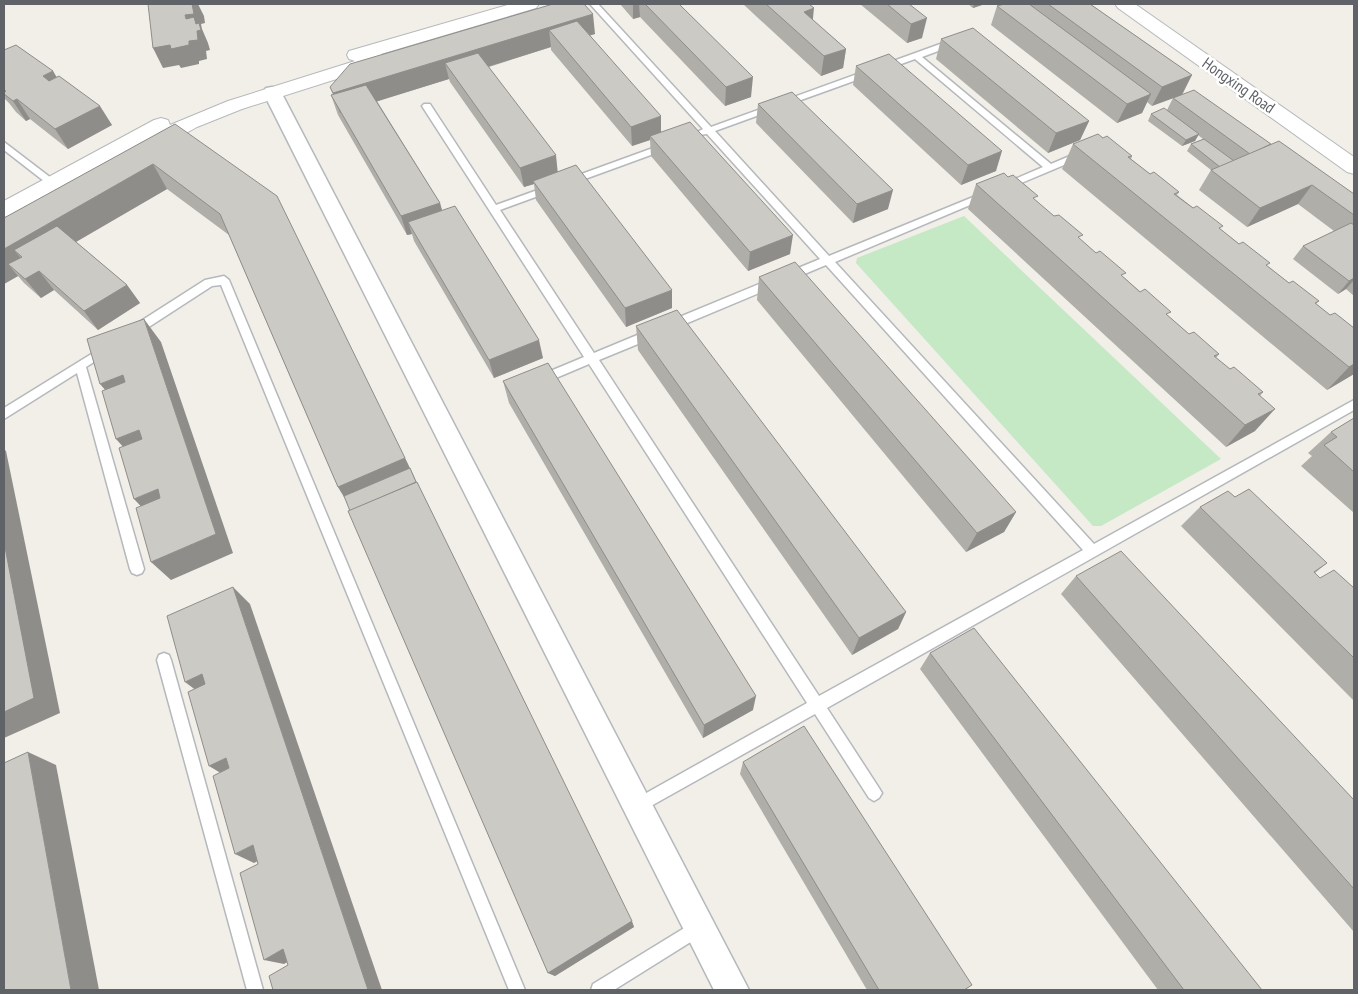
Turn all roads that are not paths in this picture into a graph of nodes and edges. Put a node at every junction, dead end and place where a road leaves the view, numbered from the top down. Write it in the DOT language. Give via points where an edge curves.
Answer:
graph roads {
  1 [pos="594,4"];
  2 [pos="1124,4"];
  3 [pos="539,6"];
  4 [pos="961,40"];
  5 [pos="916,56"];
  6 [pos="272,92"];
  7 [pos="427,106"];
  8 [pos="709,131"];
  9 [pos="4,145"];
  10 [pos="1091,151"];
  11 [pos="1354,167"];
  12 [pos="1050,168"];
  13 [pos="52,183"];
  14 [pos="494,208"];
  15 [pos="4,210"];
  16 [pos="4,225"];
  17 [pos="827,260"];
  18 [pos="591,358"];
  19 [pos="80,365"];
  20 [pos="528,385"];
  21 [pos="1354,405"];
  22 [pos="4,414"];
  23 [pos="1092,551"];
  24 [pos="137,569"];
  25 [pos="164,660"];
  26 [pos="817,705"];
  27 [pos="874,793"];
  28 [pos="637,806"];
  29 [pos="699,926"];
  30 [pos="255,990"];
  31 [pos="517,990"];
  32 [pos="599,990"];
  33 [pos="732,990"];
  1 -- 8 [label="lane"];
  2 -- 11 [label="street, Hongxing Road"];
  3 -- 6 [label="street"];
  3 -- 13 [label="street" via="227,95 180,114"];
  4 -- 5 [label="lane"];
  5 -- 8 [label="lane"];
  5 -- 12 [label="lane"];
  6 -- 16 [label="street" via="190,123"];
  6 -- 28 [label="street"];
  7 -- 14 [label="lane"];
  8 -- 14 [label="lane"];
  8 -- 17 [label="lane"];
  9 -- 13 [label="lane"];
  10 -- 12 [label="lane"];
  12 -- 17 [label="lane"];
  13 -- 15 [label="street"];
  14 -- 18 [label="lane"];
  17 -- 18 [label="lane"];
  17 -- 23 [label="lane"];
  18 -- 20 [label="lane"];
  18 -- 26 [label="lane"];
  19 -- 22 [label="lane"];
  19 -- 24 [label="lane"];
  19 -- 31 [label="lane" via="210,283 224,280"];
  21 -- 23 [label="lane"];
  23 -- 26 [label="lane"];
  25 -- 30 [label="lane"];
  26 -- 27 [label="lane"];
  26 -- 28 [label="lane"];
  28 -- 29 [label="street"];
  29 -- 32 [label="lane"];
  29 -- 33 [label="street"];
}
